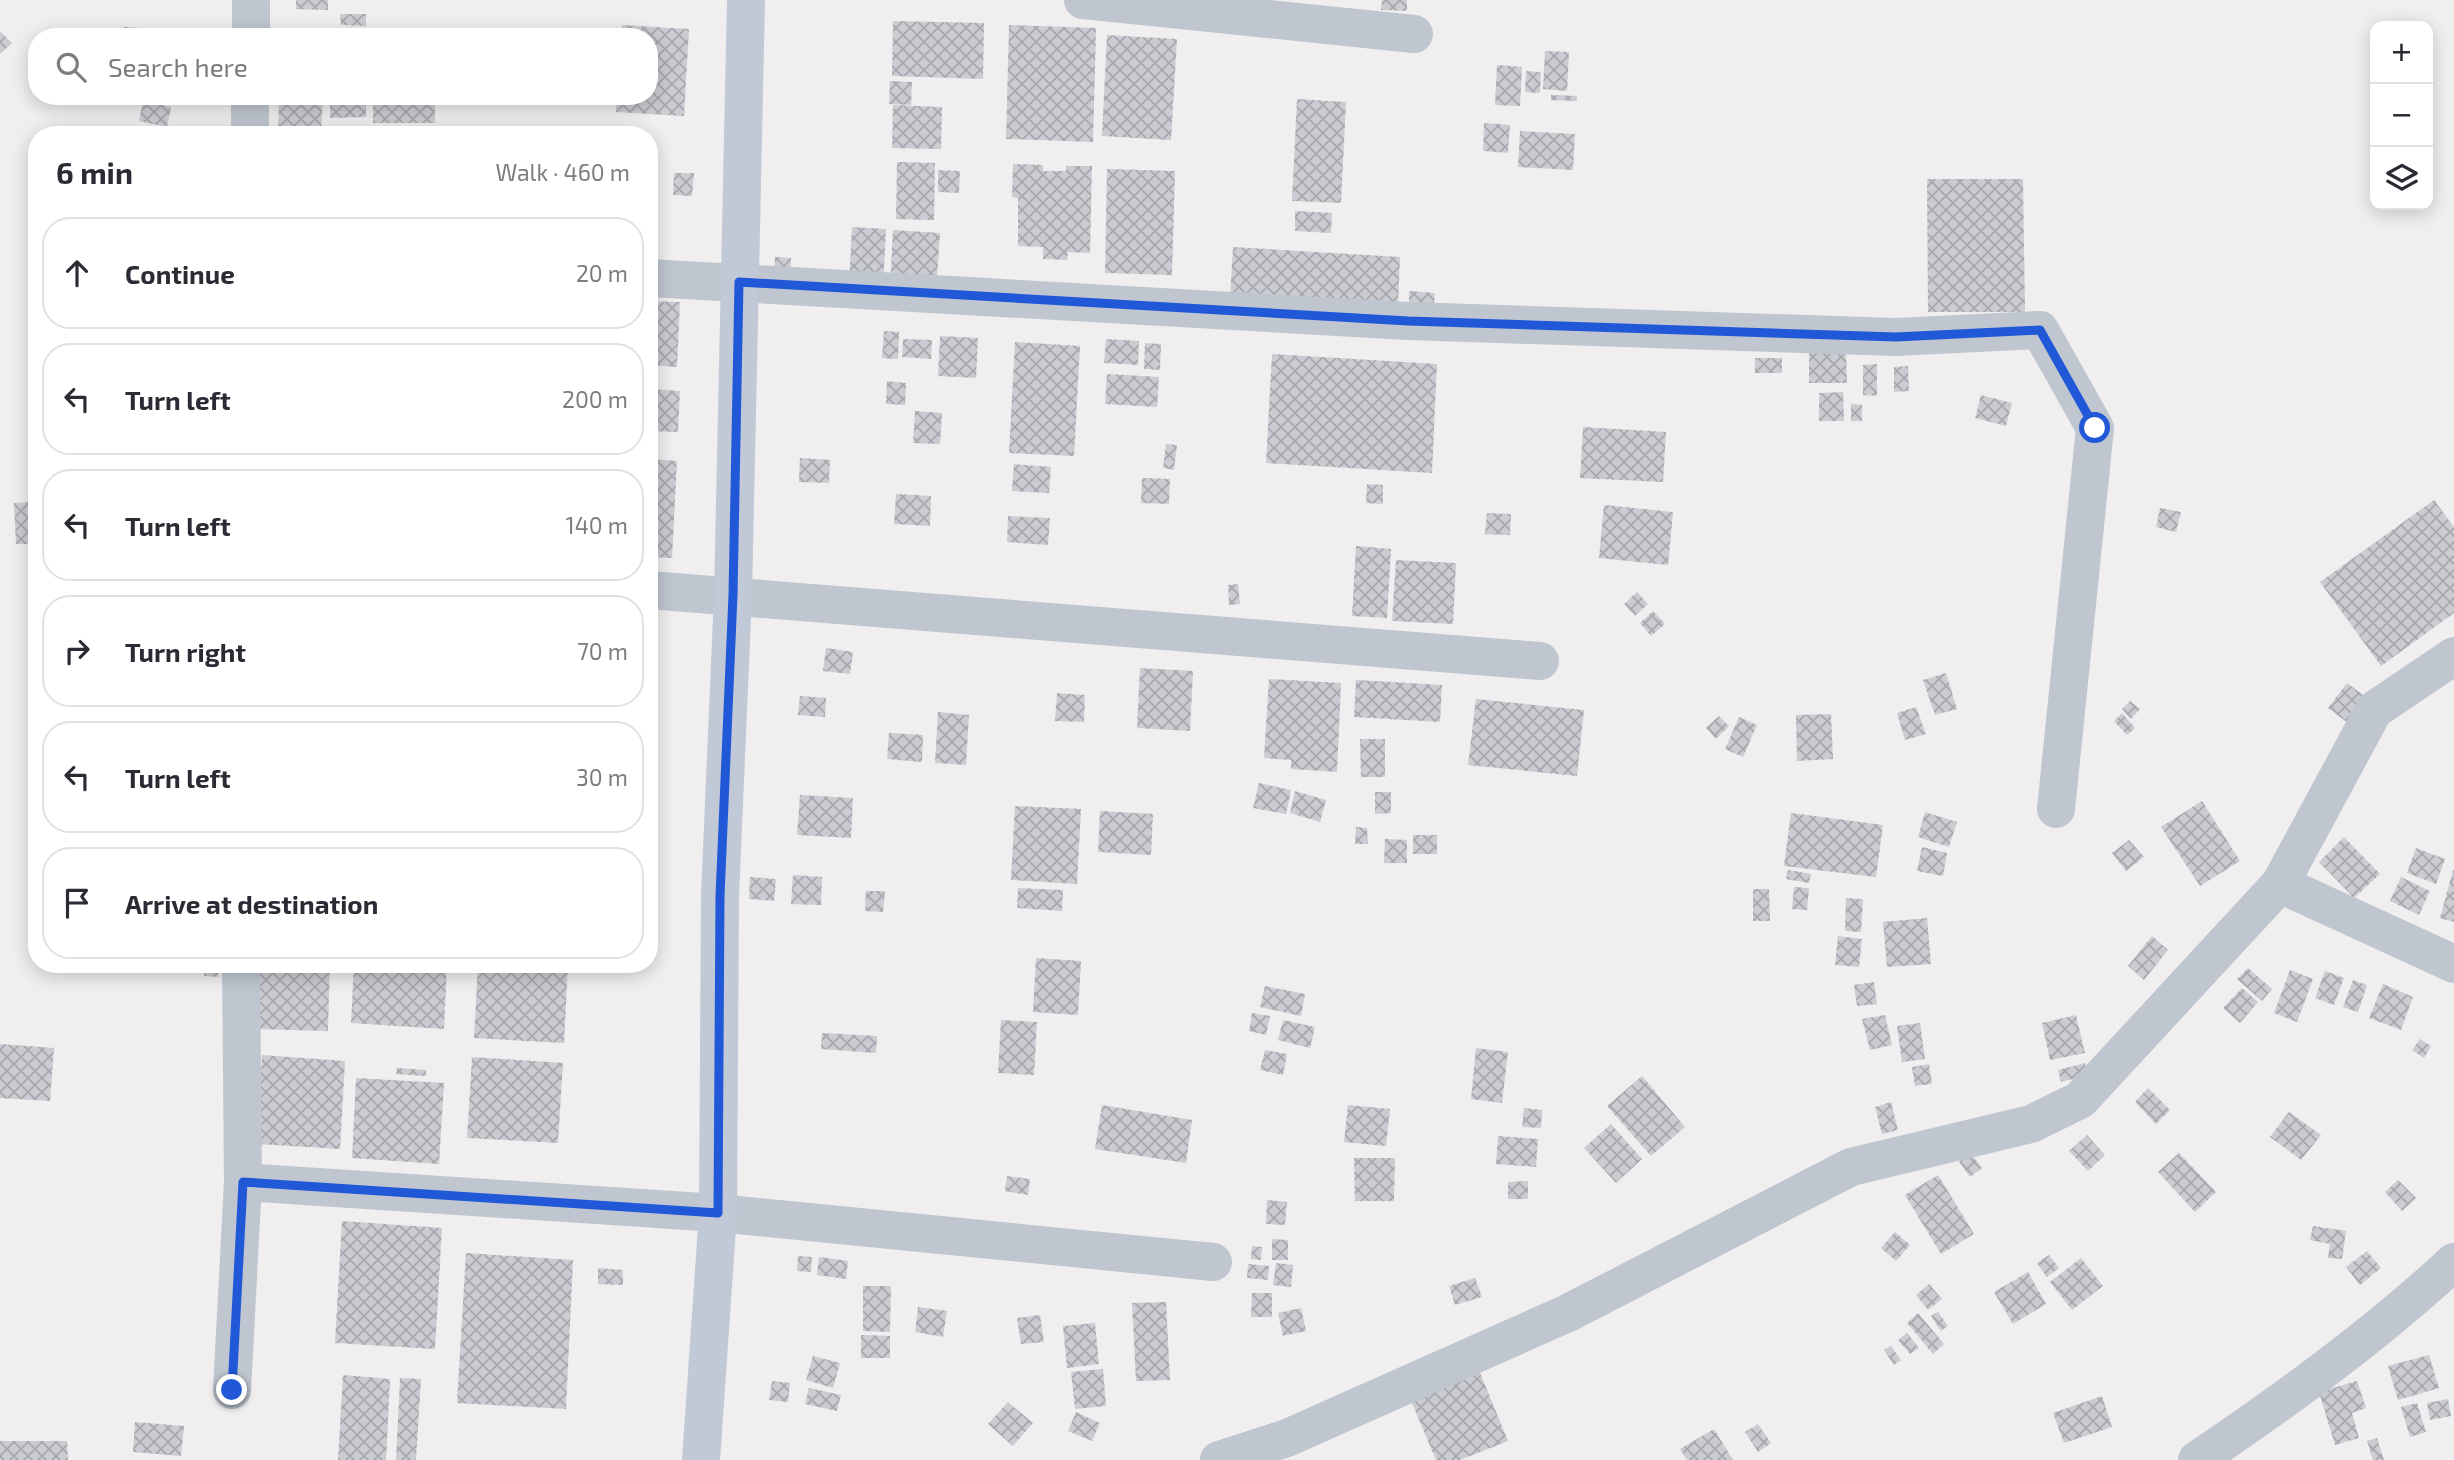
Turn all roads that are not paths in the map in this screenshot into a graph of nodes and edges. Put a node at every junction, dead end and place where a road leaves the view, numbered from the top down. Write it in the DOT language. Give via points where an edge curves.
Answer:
graph roads {
  1 [pos="251,0"];
  2 [pos="746,0"];
  3 [pos="1083,0"];
  4 [pos="251,28"];
  5 [pos="1414,34"];
  6 [pos="250,105"];
  7 [pos="250,126"];
  8 [pos="658,278"];
  9 [pos="739,282"];
  10 [pos="658,591"];
  11 [pos="733,595"];
  12 [pos="2454,656"];
  13 [pos="1540,661"];
  14 [pos="2056,809"];
  15 [pos="2280,884"];
  16 [pos="2454,964"];
  17 [pos="241,973"];
  18 [pos="243,1182"];
  19 [pos="718,1213"];
  20 [pos="1213,1262"];
  21 [pos="2454,1262"];
  22 [pos="232,1390"];
  23 [pos="701,1460"];
  24 [pos="1219,1460"];
  25 [pos="2197,1460"];
  1 -- 4 [label="street"];
  2 -- 9 [label="street"];
  3 -- 5 [label="street"];
  6 -- 7 [label="street"];
  8 -- 9 [label="street"];
  9 -- 11 [label="street"];
  9 -- 14 [label="street" via="1408,321 1896,337 2040,330 2095,428"];
  10 -- 11 [label="street"];
  11 -- 13 [label="street"];
  11 -- 19 [label="street" via="720,896"];
  12 -- 15 [label="street" via="2374,710"];
  15 -- 16 [label="street"];
  15 -- 24 [label="street" via="2080,1100 2031,1124 1851,1167 1568,1313 1287,1438"];
  17 -- 18 [label="street"];
  18 -- 19 [label="street"];
  18 -- 22 [label="street"];
  19 -- 20 [label="street"];
  19 -- 23 [label="street"];
  21 -- 25 [label="street" via="2407,1306 2290,1397"];
}
